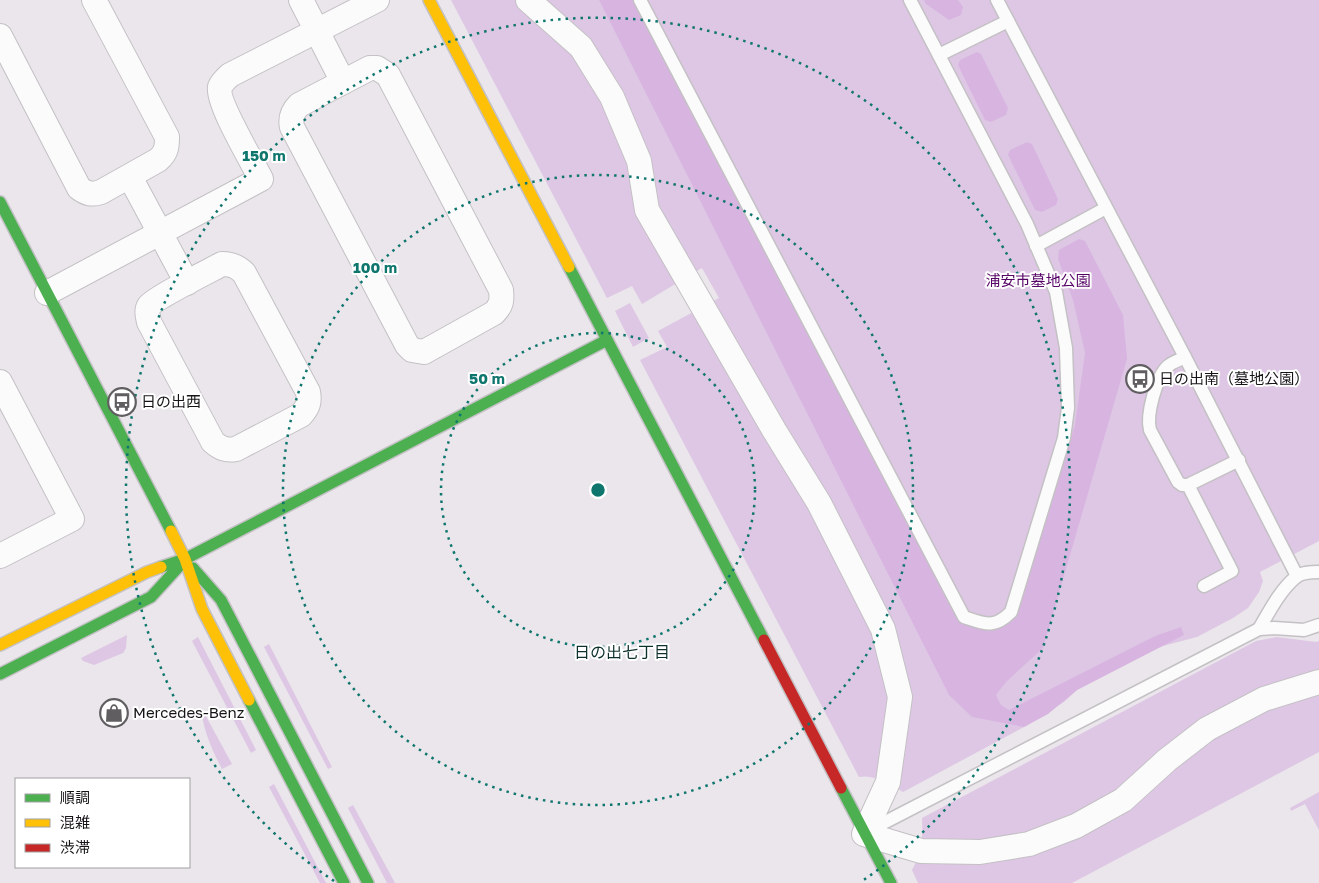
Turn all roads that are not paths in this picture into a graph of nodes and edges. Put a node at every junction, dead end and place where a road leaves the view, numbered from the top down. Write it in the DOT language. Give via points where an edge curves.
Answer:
graph roads {
  1 [pos="94,0"];
  2 [pos="301,0"];
  3 [pos="377,0"];
  4 [pos="429,0"];
  5 [pos="528,0"];
  6 [pos="640,0"];
  7 [pos="910,0"];
  8 [pos="998,0"];
  9 [pos="1008,21"];
  10 [pos="317,31"];
  11 [pos="0,36"];
  12 [pos="939,56"];
  13 [pos="343,82"];
  14 [pos="130,177"];
  15 [pos="1106,208"];
  16 [pos="3,215"];
  17 [pos="160,234"];
  18 [pos="1036,246"];
  19 [pos="187,283"];
  20 [pos="47,293"];
  21 [pos="607,340"];
  22 [pos="1185,357"];
  23 [pos="0,382"];
  24 [pos="1238,460"];
  25 [pos="1188,485"];
  26 [pos="0,556"];
  27 [pos="186,559"];
  28 [pos="1319,572"];
  29 [pos="1297,576"];
  30 [pos="1204,586"];
  31 [pos="1319,625"];
  32 [pos="1259,629"];
  33 [pos="0,645"];
  34 [pos="0,674"];
  35 [pos="1319,682"];
  36 [pos="864,834"];
  37 [pos="344,883"];
  38 [pos="368,883"];
  39 [pos="891,883"];
  1 -- 14 [label="street" via="166,137 165,154"];
  2 -- 10 [label="street"];
  3 -- 10 [label="street"];
  4 -- 21 [label="street"];
  5 -- 36 [label="street" via="580,47 612,97 639,161 647,210 819,503 883,629 900,696 888,782"];
  6 -- 18 [label="lane" via="964,617 986,624 1002,621 1011,612 1064,438 1068,408 1066,348 1056,292"];
  7 -- 12 [label="lane"];
  8 -- 9 [label="lane"];
  9 -- 12 [label="lane"];
  9 -- 15 [label="lane"];
  10 -- 13 [label="street"];
  10 -- 17 [label="street" via="230,75 220,87 222,104 261,179"];
  11 -- 14 [label="street" via="79,188 93,195"];
  12 -- 18 [label="lane"];
  13 -- 13 [label="street" via="370,68 377,68 388,75 501,290 500,307 494,312 424,352 412,350 407,345 292,127 293,111 299,105"];
  14 -- 17 [label="street"];
  15 -- 18 [label="lane"];
  15 -- 22 [label="lane"];
  16 -- 20 [label="street"];
  17 -- 19 [label="street"];
  17 -- 20 [label="street"];
  19 -- 19 [label="street" via="222,264 230,264 244,273 308,392 310,400 301,414 236,449 228,450 212,442 147,314 150,306"];
  20 -- 27 [label="street"];
  21 -- 27 [label="street"];
  21 -- 36 [label="street"];
  22 -- 24 [label="lane"];
  22 -- 25 [label="lane" via="1168,366 1160,376 1149,424 1178,482"];
  23 -- 26 [label="street" via="72,519"];
  24 -- 25 [label="lane"];
  24 -- 29 [label="lane"];
  25 -- 30 [label="lane" via="1232,571"];
  27 -- 33 [label="street" via="148,572"];
  27 -- 34 [label="street" via="150,597"];
  27 -- 37 [label="street" via="202,609"];
  27 -- 38 [label="street" via="221,600"];
  28 -- 29 [label="lane"];
  29 -- 32 [label="lane"];
  31 -- 32 [label="lane" via="1304,630"];
  32 -- 36 [label="lane"];
  35 -- 36 [label="street" via="1264,699 1207,729 1123,800 1076,826 1029,844 980,852 921,851"];
  36 -- 39 [label="street"];
}
